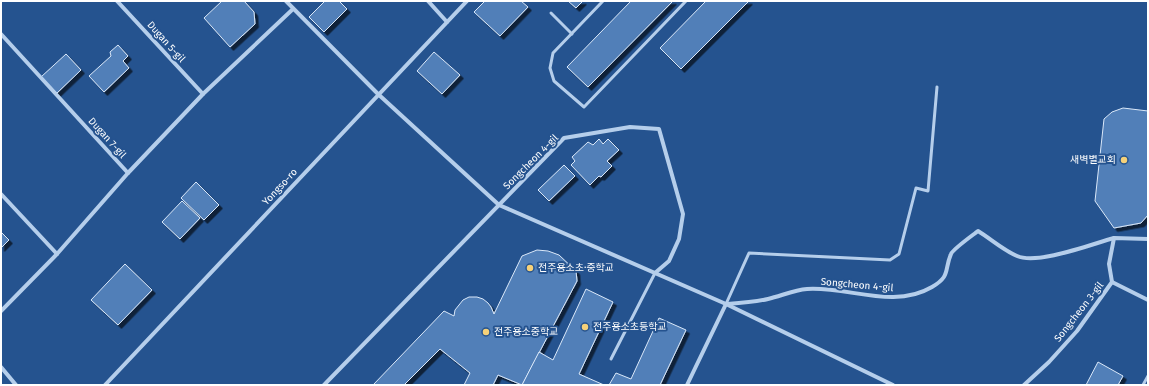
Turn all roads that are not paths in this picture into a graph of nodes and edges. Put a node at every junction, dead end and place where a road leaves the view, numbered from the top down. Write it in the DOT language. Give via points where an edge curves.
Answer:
graph roads {
  1 [pos="117,1"];
  2 [pos="286,1"];
  3 [pos="428,1"];
  4 [pos="467,1"];
  5 [pos="603,1"];
  6 [pos="686,1"];
  7 [pos="293,9"];
  8 [pos="551,12"];
  9 [pos="447,22"];
  10 [pos="1,34"];
  11 [pos="572,34"];
  12 [pos="937,87"];
  13 [pos="203,94"];
  14 [pos="378,94"];
  15 [pos="128,173"];
  16 [pos="1,194"];
  17 [pos="499,205"];
  18 [pos="1114,238"];
  19 [pos="1148,239"];
  20 [pos="56,254"];
  21 [pos="655,273"];
  22 [pos="1112,282"];
  23 [pos="1148,300"];
  24 [pos="726,304"];
  25 [pos="1,311"];
  26 [pos="611,359"];
  27 [pos="1,367"];
  28 [pos="1148,376"];
  29 [pos="16,385"];
  30 [pos="105,385"];
  31 [pos="324,385"];
  32 [pos="687,385"];
  33 [pos="893,385"];
  34 [pos="1024,385"];
  35 [pos="1143,385"];
  1 -- 13 [label="street, Dugan 5-gil"];
  2 -- 7 [label="street"];
  3 -- 9 [label="street"];
  4 -- 9 [label="street, Yongso-ro"];
  5 -- 11 [label="lane"];
  6 -- 11 [label="lane" via="584,107 554,81 550,68 553,53"];
  7 -- 13 [label="street"];
  7 -- 14 [label="street"];
  8 -- 11 [label="lane"];
  9 -- 14 [label="street, Yongso-ro"];
  10 -- 15 [label="street, Dugan 7-gil"];
  12 -- 24 [label="lane" via="928,191 916,188 899,254 890,260 749,253"];
  13 -- 15 [label="street"];
  14 -- 17 [label="street, Songcheon 4-gil"];
  14 -- 30 [label="street, Yongso-ro"];
  15 -- 20 [label="street, Dugan 7-gil"];
  16 -- 20 [label="street"];
  17 -- 21 [label="street, Songcheon 4-gil"];
  17 -- 21 [label="street, Songcheon 4-gil" via="564,138 630,127 659,129 683,214 680,239 669,261"];
  17 -- 31 [label="street"];
  18 -- 19 [label="street"];
  18 -- 22 [label="street, Songcheon 3-gil" via="1109,264"];
  18 -- 24 [label="street, Songcheon 4-gil" via="1052,256 1032,258 1018,257 978,231 951,253 946,275 933,287 917,294 902,297 806,289 766,300"];
  20 -- 25 [label="street, Dugan 7-gil"];
  21 -- 24 [label="street, Songcheon 4-gil"];
  21 -- 26 [label="lane"];
  22 -- 23 [label="street, Songcheon 3-gil"];
  22 -- 34 [label="street, Songcheon 3-gil" via="1077,331"];
  24 -- 32 [label="street"];
  24 -- 33 [label="street, Songcheon 4-gil"];
  27 -- 29 [label="street"];
  28 -- 35 [label="lane"];
}
